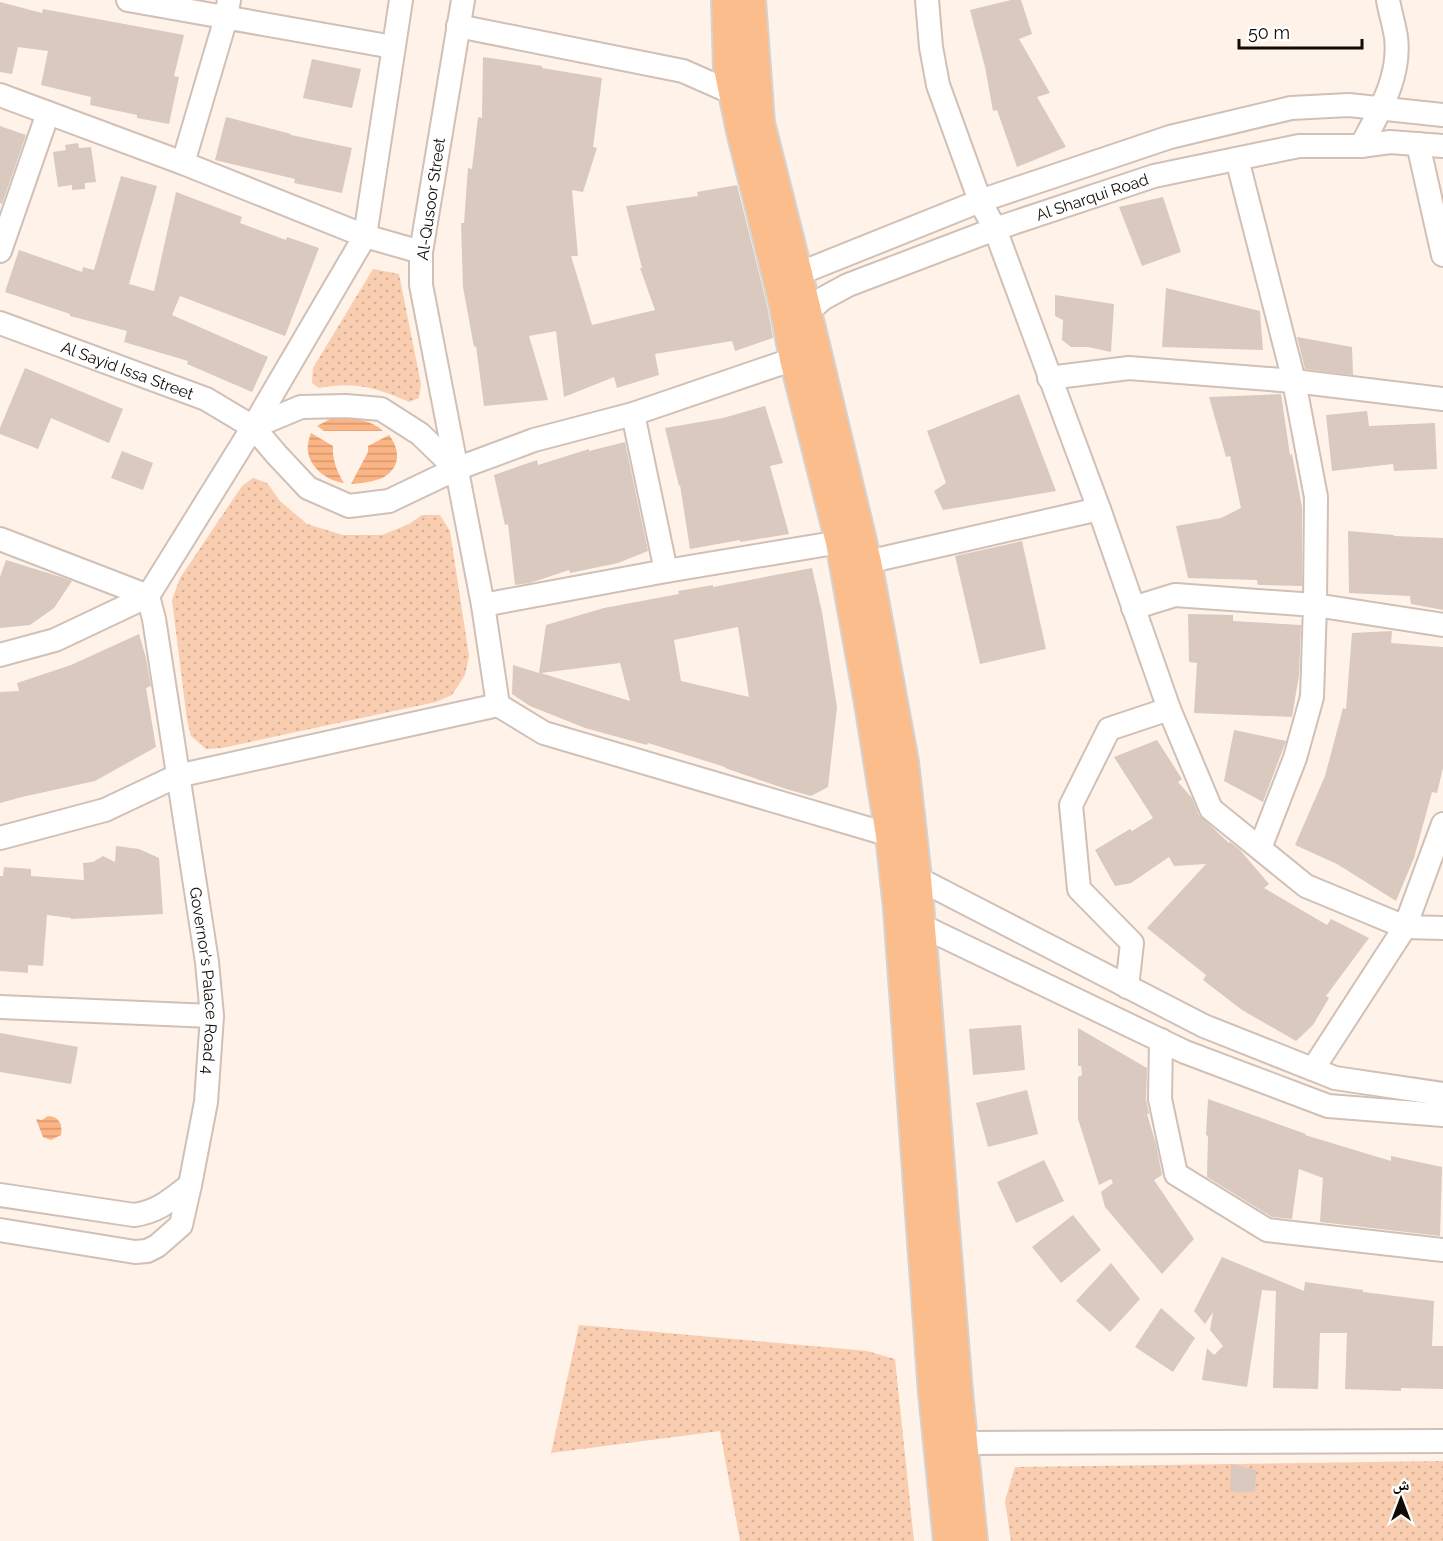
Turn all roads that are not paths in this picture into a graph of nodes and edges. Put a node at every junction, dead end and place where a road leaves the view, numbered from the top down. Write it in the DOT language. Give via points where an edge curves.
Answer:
graph roads {
  1 [pos="128,0"];
  2 [pos="401,0"];
  3 [pos="463,0"];
  4 [pos="726,0"];
  5 [pos="751,0"];
  6 [pos="927,0"];
  7 [pos="1388,0"];
  8 [pos="228,9"];
  9 [pos="458,26"];
  10 [pos="393,47"];
  11 [pos="733,93"];
  12 [pos="0,95"];
  13 [pos="1381,108"];
  14 [pos="48,113"];
  15 [pos="1443,115"];
  16 [pos="760,123"];
  17 [pos="1418,144"];
  18 [pos="1360,146"];
  19 [pos="1443,146"];
  20 [pos="1237,159"];
  21 [pos="183,163"];
  22 [pos="980,201"];
  23 [pos="995,229"];
  24 [pos="365,236"];
  25 [pos="0,251"];
  26 [pos="421,252"];
  27 [pos="1443,255"];
  28 [pos="798,274"];
  29 [pos="795,306"];
  30 [pos="0,323"];
  31 [pos="794,359"];
  32 [pos="1049,378"];
  33 [pos="1294,381"];
  34 [pos="1443,399"];
  35 [pos="633,414"];
  36 [pos="253,427"];
  37 [pos="456,469"];
  38 [pos="1098,509"];
  39 [pos="0,539"];
  40 [pos="840,542"];
  41 [pos="867,562"];
  42 [pos="666,571"];
  43 [pos="148,596"];
  44 [pos="483,605"];
  45 [pos="1315,605"];
  46 [pos="1133,608"];
  47 [pos="1443,624"];
  48 [pos="0,655"];
  49 [pos="498,705"];
  50 [pos="1169,709"];
  51 [pos="177,776"];
  52 [pos="1443,824"];
  53 [pos="901,837"];
  54 [pos="0,838"];
  55 [pos="1260,849"];
  56 [pos="906,878"];
  57 [pos="910,924"];
  58 [pos="1405,927"];
  59 [pos="1443,928"];
  60 [pos="1127,987"];
  61 [pos="0,1007"];
  62 [pos="212,1016"];
  63 [pos="1161,1040"];
  64 [pos="1313,1069"];
  65 [pos="1443,1094"];
  66 [pos="1443,1115"];
  67 [pos="190,1185"];
  68 [pos="0,1195"];
  69 [pos="0,1230"];
  70 [pos="1443,1250"];
  71 [pos="1443,1442"];
  72 [pos="963,1443"];
  73 [pos="948,1541"];
  74 [pos="973,1541"];
  1 -- 8 [label="street"];
  2 -- 10 [label="street"];
  3 -- 9 [label="street, Al-Qusoor Street"];
  4 -- 11 [label="main road" via="728,68"];
  5 -- 16 [label="main road"];
  6 -- 22 [label="street" via="938,85"];
  7 -- 13 [label="street" via="1396,38 1396,68"];
  8 -- 10 [label="street"];
  8 -- 21 [label="street"];
  9 -- 11 [label="street" via="683,71"];
  9 -- 26 [label="street, Al-Qusoor Street"];
  10 -- 24 [label="street"];
  11 -- 16 [label="street"];
  11 -- 29 [label="main road"];
  12 -- 14 [label="street"];
  13 -- 15 [label="street"];
  13 -- 18 [label="street"];
  13 -- 22 [label="street" via="1291,108 1170,137"];
  14 -- 21 [label="street"];
  14 -- 25 [label="street"];
  16 -- 28 [label="main road"];
  17 -- 18 [label="street, Al Sharqui Road"];
  17 -- 19 [label="street, Al Sharqui Road"];
  17 -- 27 [label="street"];
  18 -- 20 [label="street, Al Sharqui Road" via="1299,146"];
  20 -- 23 [label="street, Al Sharqui Road" via="1154,176"];
  20 -- 33 [label="street"];
  21 -- 24 [label="street"];
  22 -- 23 [label="street"];
  22 -- 28 [label="street"];
  23 -- 29 [label="street, Al Sharqui Road"];
  23 -- 32 [label="street"];
  24 -- 26 [label="street"];
  24 -- 36 [label="street"];
  26 -- 37 [label="street, Al-Qusoor Street" via="421,285"];
  28 -- 29 [label="main road"];
  29 -- 31 [label="main road"];
  29 -- 41 [label="main road"];
  30 -- 36 [label="street, Al Sayid Issa Street" via="206,399"];
  31 -- 35 [label="street, Al Sayid Issa Street"];
  31 -- 40 [label="main road"];
  32 -- 33 [label="street" via="1130,368"];
  32 -- 38 [label="street"];
  33 -- 34 [label="street"];
  33 -- 45 [label="street" via="1316,496"];
  35 -- 37 [label="street, Al Sayid Issa Street" via="534,440"];
  35 -- 42 [label="street"];
  36 -- 37 [label="street" via="301,407 381,409 420,434"];
  36 -- 37 [label="street, Al Sayid Issa Street" via="308,488 349,506 389,501"];
  36 -- 43 [label="street"];
  37 -- 44 [label="street, Al-Qusoor Street"];
  38 -- 41 [label="street"];
  38 -- 46 [label="street"];
  39 -- 43 [label="street"];
  40 -- 42 [label="street"];
  40 -- 53 [label="main road" via="869,703"];
  41 -- 53 [label="main road" via="904,762"];
  42 -- 44 [label="street"];
  43 -- 48 [label="street" via="55,640"];
  43 -- 51 [label="street, Governor's Palace Road 4"];
  44 -- 49 [label="street, Al-Qusoor Street"];
  45 -- 46 [label="street" via="1175,595"];
  45 -- 47 [label="street"];
  45 -- 55 [label="street" via="1312,697 1295,758"];
  46 -- 50 [label="street"];
  49 -- 51 [label="street"];
  49 -- 53 [label="street" via="544,733"];
  50 -- 55 [label="street" via="1210,809"];
  50 -- 60 [label="street" via="1109,729 1071,805 1079,889 1132,944"];
  51 -- 54 [label="street" via="105,810"];
  51 -- 62 [label="street, Governor's Palace Road 4"];
  52 -- 58 [label="street"];
  53 -- 56 [label="main road"];
  55 -- 58 [label="street" via="1306,886"];
  56 -- 57 [label="main road"];
  56 -- 60 [label="street"];
  57 -- 63 [label="street"];
  57 -- 72 [label="main road"];
  57 -- 73 [label="main road" via="933,1393"];
  58 -- 59 [label="street"];
  58 -- 64 [label="street"];
  60 -- 64 [label="street" via="1204,1026"];
  61 -- 62 [label="street"];
  62 -- 67 [label="street, Governor's Palace Road 4" via="206,1102"];
  63 -- 66 [label="street" via="1328,1106"];
  63 -- 70 [label="street" via="1160,1099 1176,1174 1267,1230"];
  64 -- 65 [label="street" via="1335,1078"];
  67 -- 68 [label="street" via="159,1208 134,1215"];
  67 -- 69 [label="street, Governor's Palace Road 4" via="181,1225 147,1251"];
  71 -- 72 [label="street"];
  72 -- 74 [label="main road"];
}
